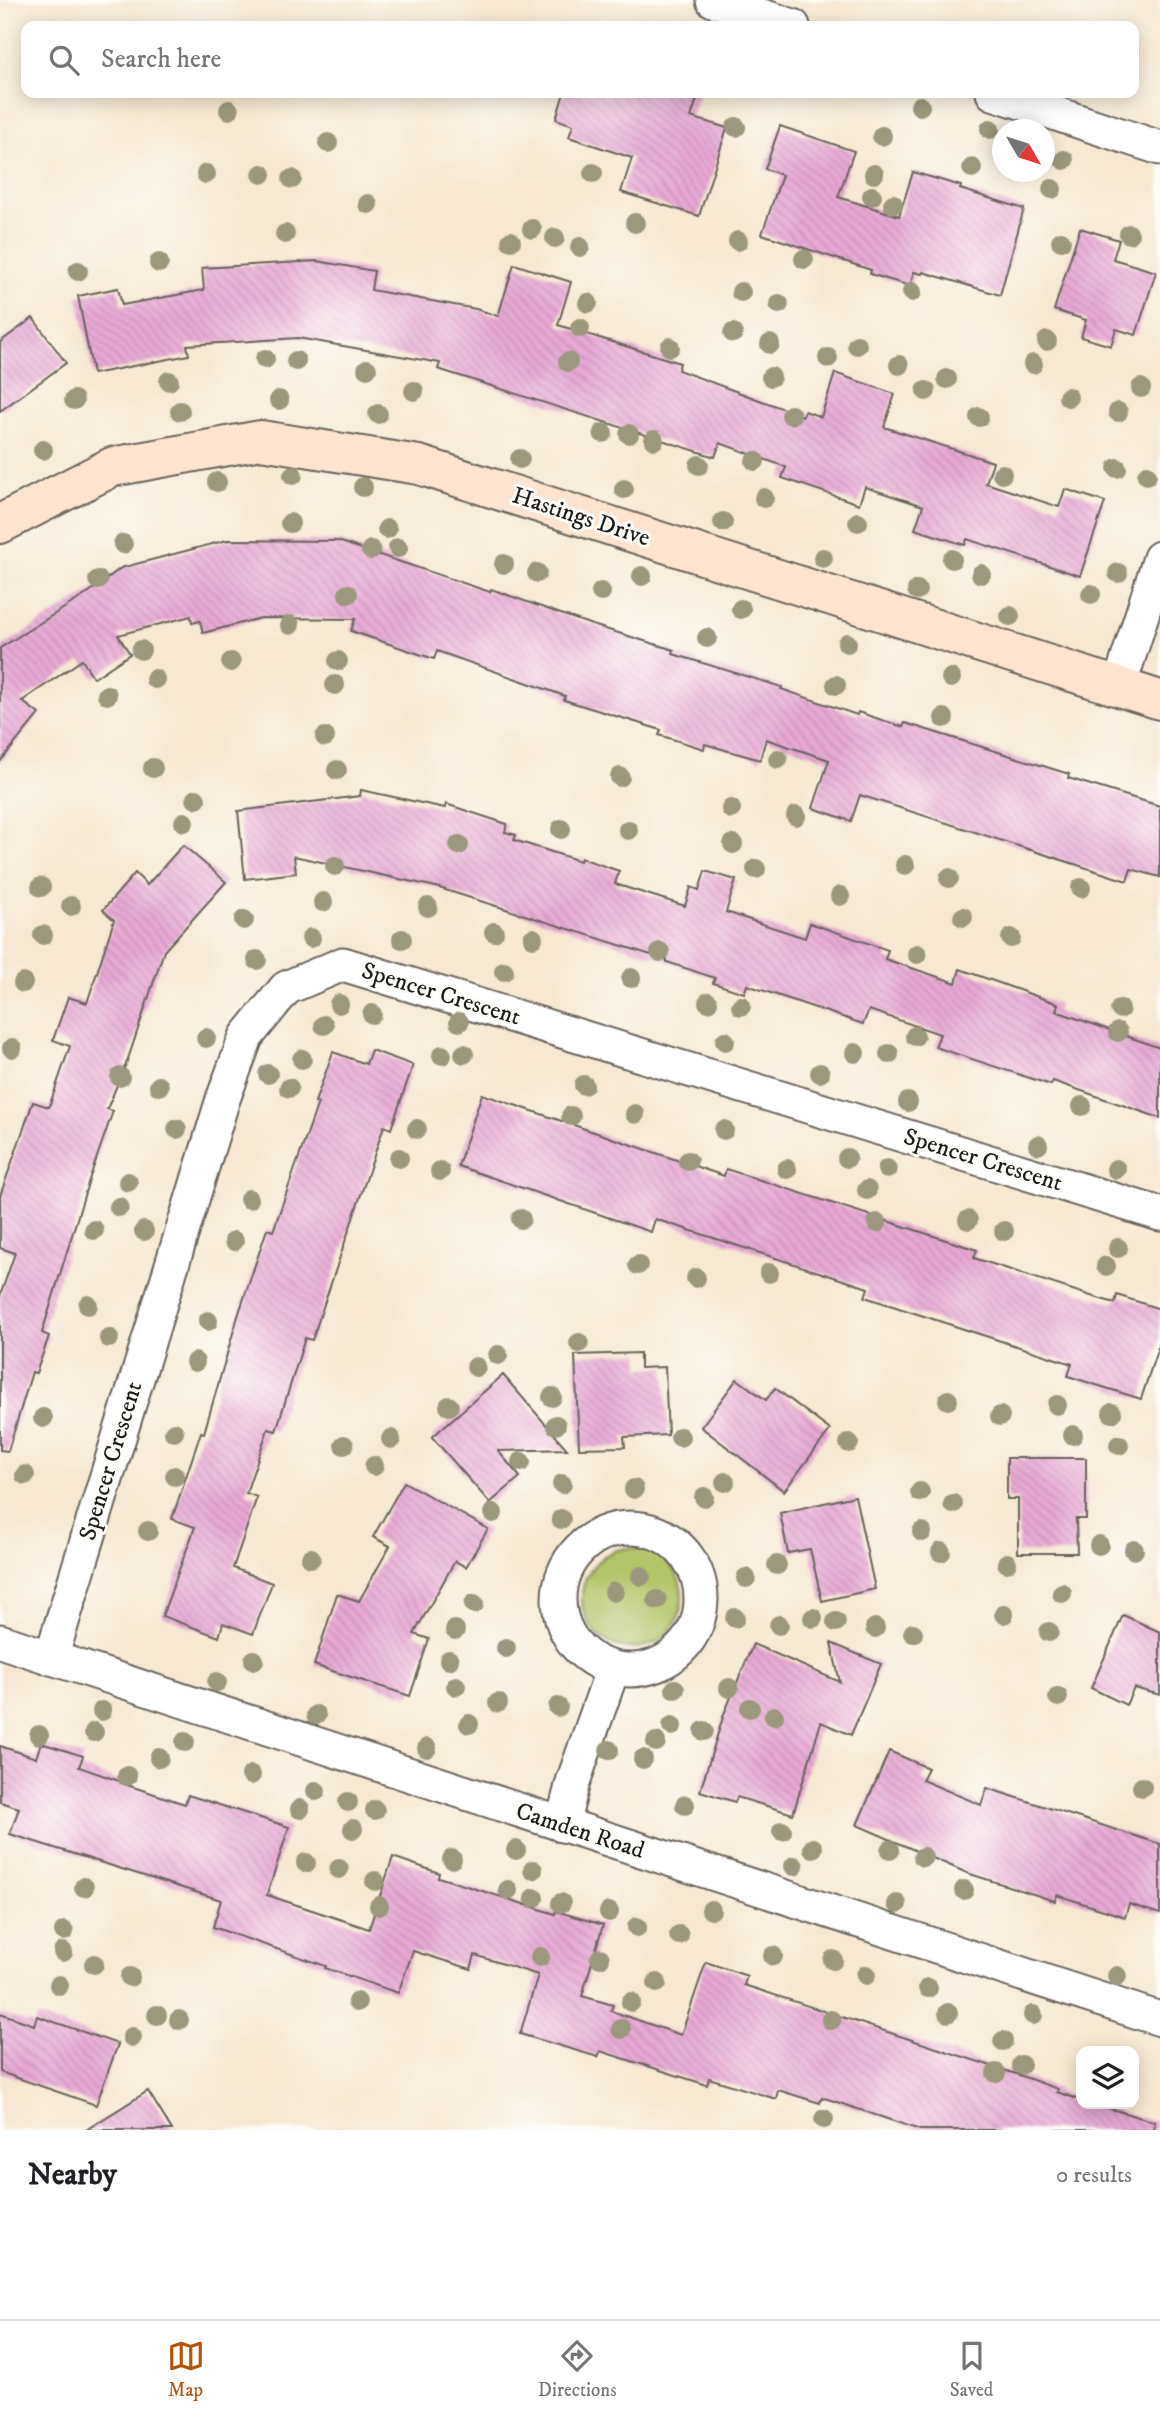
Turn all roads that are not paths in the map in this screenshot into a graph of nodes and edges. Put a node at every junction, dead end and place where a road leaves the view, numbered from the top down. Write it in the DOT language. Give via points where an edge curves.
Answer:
graph roads {
  1 [pos="713,0"];
  2 [pos="778,21"];
  3 [pos="1008,98"];
  4 [pos="1160,148"];
  5 [pos="0,524"];
  6 [pos="1160,558"];
  7 [pos="1119,687"];
  8 [pos="1160,700"];
  9 [pos="1160,1214"];
  10 [pos="0,1642"];
  11 [pos="51,1658"];
  12 [pos="613,1668"];
  13 [pos="562,1825"];
  14 [pos="1160,2019"];
  1 -- 2 [label="street"];
  3 -- 4 [label="street"];
  5 -- 7 [label="street, Hastings Drive" via="112,467 261,440 419,465"];
  6 -- 7 [label="street"];
  7 -- 8 [label="street, Hastings Drive"];
  9 -- 11 [label="street, Spencer Crescent" via="343,964 286,988 246,1037"];
  10 -- 11 [label="street, Camden Road"];
  11 -- 13 [label="street, Camden Road"];
  12 -- 12 [label="street" via="638,1670 661,1664 681,1649 695,1630 701,1606 699,1582 690,1560 673,1542 652,1531 628,1528 605,1532 586,1544 561,1581 565,1626 576,1645 593,1660"];
  12 -- 13 [label="street"];
  13 -- 14 [label="street, Camden Road"];
}
